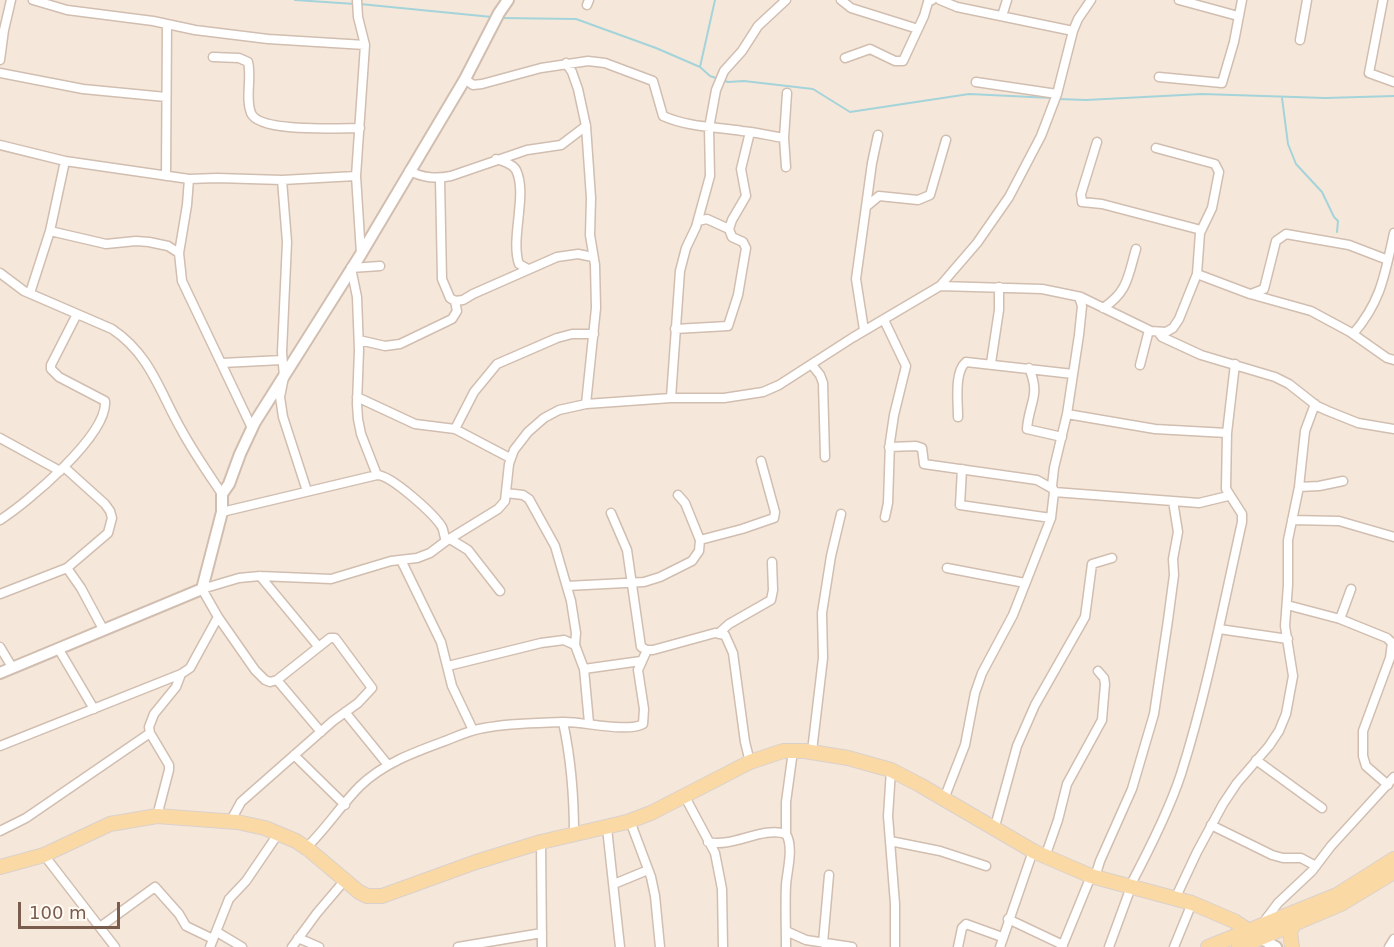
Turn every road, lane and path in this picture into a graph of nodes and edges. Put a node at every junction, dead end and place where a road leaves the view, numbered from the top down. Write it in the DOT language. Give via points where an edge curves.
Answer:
graph roads {
  1 [pos="11,0"];
  2 [pos="33,0"];
  3 [pos="357,0"];
  4 [pos="786,0"];
  5 [pos="841,0"];
  6 [pos="932,0"];
  7 [pos="940,0"];
  8 [pos="1007,0"];
  9 [pos="1091,0"];
  10 [pos="1179,0"];
  11 [pos="1242,0"];
  12 [pos="1307,0"];
  13 [pos="1383,0"];
  14 [pos="506,2"];
  15 [pos="1002,16"];
  16 [pos="1239,16"];
  17 [pos="167,25"];
  18 [pos="918,29"];
  19 [pos="1072,31"];
  20 [pos="1300,40"];
  21 [pos="365,45"];
  22 [pos="213,57"];
  23 [pos="845,58"];
  24 [pos="0,60"];
  25 [pos="566,63"];
  26 [pos="0,73"];
  27 [pos="1159,77"];
  28 [pos="465,80"];
  29 [pos="975,82"];
  30 [pos="1394,82"];
  31 [pos="1058,89"];
  32 [pos="787,93"];
  33 [pos="166,97"];
  34 [pos="586,126"];
  35 [pos="360,128"];
  36 [pos="709,128"];
  37 [pos="750,132"];
  38 [pos="878,135"];
  39 [pos="784,138"];
  40 [pos="946,140"];
  41 [pos="1097,142"];
  42 [pos="0,145"];
  43 [pos="1156,148"];
  44 [pos="496,159"];
  45 [pos="65,161"];
  46 [pos="786,167"];
  47 [pos="409,171"];
  48 [pos="166,176"];
  49 [pos="356,176"];
  50 [pos="440,178"];
  51 [pos="189,179"];
  52 [pos="282,180"];
  53 [pos="866,207"];
  54 [pos="698,221"];
  55 [pos="729,229"];
  56 [pos="1201,230"];
  57 [pos="50,231"];
  58 [pos="1394,233"];
  59 [pos="1136,249"];
  60 [pos="179,253"];
  61 [pos="360,254"];
  62 [pos="593,257"];
  63 [pos="1388,260"];
  64 [pos="380,266"];
  65 [pos="351,268"];
  66 [pos="528,269"];
  67 [pos="0,273"];
  68 [pos="1197,274"];
  69 [pos="940,286"];
  70 [pos="999,287"];
  71 [pos="30,293"];
  72 [pos="1250,294"];
  73 [pos="455,301"];
  74 [pos="1082,301"];
  75 [pos="1103,308"];
  76 [pos="77,314"];
  77 [pos="884,320"];
  78 [pos="675,329"];
  79 [pos="1171,329"];
  80 [pos="864,330"];
  81 [pos="1153,331"];
  82 [pos="594,334"];
  83 [pos="1353,334"];
  84 [pos="359,340"];
  85 [pos="1169,340"];
  86 [pos="282,360"];
  87 [pos="1394,360"];
  88 [pos="222,363"];
  89 [pos="991,363"];
  90 [pos="1235,364"];
  91 [pos="812,365"];
  92 [pos="1140,365"];
  93 [pos="1029,368"];
  94 [pos="1073,374"];
  95 [pos="284,377"];
  96 [pos="357,397"];
  97 [pos="671,398"];
  98 [pos="586,404"];
  99 [pos="1315,404"];
  100 [pos="1067,414"];
  101 [pos="958,417"];
  102 [pos="252,428"];
  103 [pos="455,429"];
  104 [pos="1394,429"];
  105 [pos="1227,433"];
  106 [pos="1062,437"];
  107 [pos="0,438"];
  108 [pos="890,447"];
  109 [pos="825,457"];
  110 [pos="510,458"];
  111 [pos="760,461"];
  112 [pos="62,469"];
  113 [pos="962,470"];
  114 [pos="376,474"];
  115 [pos="1343,481"];
  116 [pos="1299,487"];
  117 [pos="307,491"];
  118 [pos="1053,491"];
  119 [pos="506,493"];
  120 [pos="222,494"];
  121 [pos="678,495"];
  122 [pos="1228,496"];
  123 [pos="1173,501"];
  124 [pos="222,512"];
  125 [pos="611,513"];
  126 [pos="841,514"];
  127 [pos="885,517"];
  128 [pos="1051,518"];
  129 [pos="0,520"];
  130 [pos="1292,520"];
  131 [pos="1394,537"];
  132 [pos="448,540"];
  133 [pos="700,540"];
  134 [pos="1112,558"];
  135 [pos="401,560"];
  136 [pos="772,562"];
  137 [pos="67,568"];
  138 [pos="947,568"];
  139 [pos="260,576"];
  140 [pos="632,583"];
  141 [pos="1025,583"];
  142 [pos="567,586"];
  143 [pos="202,589"];
  144 [pos="1351,589"];
  145 [pos="500,591"];
  146 [pos="0,594"];
  147 [pos="1287,605"];
  148 [pos="218,617"];
  149 [pos="1340,619"];
  150 [pos="103,629"];
  151 [pos="1219,629"];
  152 [pos="719,633"];
  153 [pos="1288,639"];
  154 [pos="575,645"];
  155 [pos="318,646"];
  156 [pos="0,647"];
  157 [pos="58,648"];
  158 [pos="647,650"];
  159 [pos="641,661"];
  160 [pos="448,666"];
  161 [pos="12,667"];
  162 [pos="584,669"];
  163 [pos="1098,672"];
  164 [pos="0,673"];
  165 [pos="181,674"];
  166 [pos="277,680"];
  167 [pos="94,709"];
  168 [pos="345,712"];
  169 [pos="563,722"];
  170 [pos="589,723"];
  171 [pos="473,730"];
  172 [pos="321,732"];
  173 [pos="150,733"];
  174 [pos="0,746"];
  175 [pos="793,751"];
  176 [pos="812,751"];
  177 [pos="294,755"];
  178 [pos="1257,760"];
  179 [pos="750,762"];
  180 [pos="388,765"];
  181 [pos="891,770"];
  182 [pos="1394,777"];
  183 [pos="1388,785"];
  184 [pos="684,795"];
  185 [pos="944,799"];
  186 [pos="345,805"];
  187 [pos="1322,808"];
  188 [pos="157,816"];
  189 [pos="630,821"];
  190 [pos="230,822"];
  191 [pos="1211,825"];
  192 [pos="607,828"];
  193 [pos="994,830"];
  194 [pos="0,831"];
  195 [pos="278,834"];
  196 [pos="574,834"];
  197 [pos="786,834"];
  198 [pos="890,841"];
  199 [pos="540,842"];
  200 [pos="708,842"];
  201 [pos="306,848"];
  202 [pos="1039,854"];
  203 [pos="44,855"];
  204 [pos="1394,859"];
  205 [pos="986,866"];
  206 [pos="1316,866"];
  207 [pos="0,867"];
  208 [pos="648,870"];
  209 [pos="1394,872"];
  210 [pos="829,875"];
  211 [pos="1093,876"];
  212 [pos="345,880"];
  213 [pos="614,884"];
  214 [pos="1131,886"];
  215 [pos="1175,899"];
  216 [pos="1192,903"];
  217 [pos="1221,914"];
  218 [pos="1008,919"];
  219 [pos="1266,919"];
  220 [pos="1291,920"];
  221 [pos="100,927"];
  222 [pos="786,931"];
  223 [pos="542,933"];
  224 [pos="1255,934"];
  225 [pos="1002,937"];
  226 [pos="298,938"];
  227 [pos="213,939"];
  228 [pos="1394,939"];
  229 [pos="1222,942"];
  230 [pos="823,943"];
  231 [pos="111,946"];
  232 [pos="1062,946"];
  233 [pos="242,947"];
  234 [pos="292,947"];
  235 [pos="319,947"];
  236 [pos="458,947"];
  237 [pos="542,947"];
  238 [pos="620,947"];
  239 [pos="660,947"];
  240 [pos="723,947"];
  241 [pos="786,947"];
  242 [pos="852,947"];
  243 [pos="895,947"];
  244 [pos="958,947"];
  245 [pos="1000,947"];
  246 [pos="1109,947"];
  247 [pos="1174,947"];
  248 [pos="1208,947"];
  249 [pos="1239,947"];
  250 [pos="1276,947"];
  251 [pos="1292,947"];
  252 [pos="1389,947"];
  1 -- 24 [label="street"];
  2 -- 17 [label="street" via="67,10"];
  3 -- 21 [label="street"];
  4 -- 36 [label="street" via="758,26 724,71"];
  5 -- 18 [label="street" via="851,8"];
  6 -- 18 [label="street" via="926,5"];
  7 -- 15 [label="street"];
  8 -- 15 [label="street"];
  9 -- 19 [label="street"];
  10 -- 16 [label="street"];
  11 -- 16 [label="street"];
  12 -- 20 [label="street"];
  13 -- 30 [label="street" via="1369,73"];
  14 -- 28 [label="street"];
  15 -- 19 [label="street"];
  16 -- 27 [label="street" via="1222,83"];
  17 -- 21 [label="street" via="268,39"];
  17 -- 33 [label="street"];
  18 -- 23 [label="street" via="903,61 870,49"];
  19 -- 31 [label="street"];
  21 -- 35 [label="street"];
  22 -- 35 [label="street" via="248,62 250,111 261,122 283,127"];
  25 -- 28 [label="street" via="483,84 473,85"];
  25 -- 34 [label="street" via="578,89"];
  25 -- 36 [label="street" via="605,63 648,78 654,82 663,116"];
  26 -- 33 [label="street" via="83,89"];
  28 -- 47 [label="street"];
  29 -- 31 [label="street"];
  31 -- 69 [label="street" via="1041,136 1009,197 978,243"];
  32 -- 39 [label="street"];
  33 -- 48 [label="street"];
  34 -- 44 [label="street" via="561,145"];
  34 -- 62 [label="street"];
  35 -- 49 [label="street"];
  36 -- 37 [label="street"];
  36 -- 54 [label="street" via="710,176"];
  37 -- 39 [label="street"];
  37 -- 55 [label="street" via="741,169 746,196"];
  38 -- 53 [label="street"];
  39 -- 46 [label="street"];
  40 -- 53 [label="street" via="930,195 918,200 879,196"];
  41 -- 56 [label="street" via="1082,202"];
  42 -- 45 [label="street"];
  43 -- 56 [label="street" via="1215,164 1219,172 1212,208"];
  44 -- 50 [label="street" via="476,169"];
  44 -- 66 [label="street" via="516,170 517,258"];
  45 -- 48 [label="street"];
  45 -- 57 [label="street"];
  47 -- 50 [label="street"];
  47 -- 61 [label="street"];
  48 -- 51 [label="street"];
  49 -- 52 [label="street"];
  49 -- 61 [label="street"];
  50 -- 73 [label="street" via="442,279"];
  51 -- 52 [label="street"];
  51 -- 60 [label="street"];
  52 -- 86 [label="street" via="287,242"];
  53 -- 80 [label="street" via="856,279"];
  54 -- 55 [label="street" via="707,219"];
  54 -- 78 [label="street" via="680,271"];
  55 -- 78 [label="street" via="732,237 746,248 728,326"];
  56 -- 68 [label="street"];
  57 -- 60 [label="street" via="106,244 149,242"];
  57 -- 71 [label="street"];
  58 -- 63 [label="street"];
  59 -- 75 [label="street" via="1122,292"];
  60 -- 88 [label="street" via="185,291"];
  61 -- 65 [label="street"];
  62 -- 66 [label="street" via="568,255"];
  62 -- 82 [label="street"];
  63 -- 72 [label="street" via="1349,245 1286,234 1276,241 1264,289"];
  63 -- 83 [label="street" via="1375,305"];
  64 -- 65 [label="street"];
  65 -- 84 [label="street"];
  65 -- 95 [label="street"];
  66 -- 73 [label="street"];
  67 -- 71 [label="street"];
  68 -- 72 [label="street"];
  68 -- 79 [label="street" via="1179,320"];
  69 -- 70 [label="street"];
  69 -- 77 [label="street"];
  70 -- 74 [label="street" via="1042,289"];
  70 -- 89 [label="street"];
  71 -- 76 [label="street"];
  72 -- 83 [label="street" via="1311,311"];
  73 -- 84 [label="street" via="457,311 452,319 400,344 386,346"];
  74 -- 75 [label="street"];
  74 -- 94 [label="street"];
  75 -- 81 [label="street"];
  76 -- 112 [label="street" via="51,369 106,404 81,450"];
  76 -- 120 [label="street" via="112,329 140,353 181,430"];
  77 -- 80 [label="street"];
  77 -- 108 [label="street" via="906,366"];
  78 -- 97 [label="street"];
  79 -- 81 [label="street"];
  79 -- 85 [label="street"];
  80 -- 91 [label="street"];
  81 -- 85 [label="street"];
  81 -- 92 [label="street"];
  82 -- 98 [label="street"];
  82 -- 103 [label="street" via="557,338 497,364 474,392"];
  83 -- 87 [label="street"];
  84 -- 96 [label="street"];
  85 -- 90 [label="street" via="1201,355"];
  86 -- 88 [label="street"];
  86 -- 95 [label="street"];
  88 -- 102 [label="street"];
  89 -- 93 [label="street"];
  89 -- 101 [label="street" via="962,365"];
  90 -- 99 [label="street" via="1275,377"];
  90 -- 105 [label="street"];
  91 -- 97 [label="street" via="763,392 724,398"];
  91 -- 109 [label="street" via="823,383"];
  93 -- 94 [label="street"];
  93 -- 106 [label="street" via="1035,390 1027,429"];
  94 -- 100 [label="street"];
  95 -- 102 [label="street"];
  95 -- 117 [label="street" via="280,397 283,417"];
  96 -- 103 [label="street" via="415,423"];
  96 -- 114 [label="street" via="361,434"];
  97 -- 98 [label="street"];
  98 -- 110 [label="street" via="544,418 528,432"];
  99 -- 104 [label="street" via="1358,423"];
  99 -- 116 [label="street" via="1305,431"];
  100 -- 105 [label="street" via="1155,429"];
  100 -- 106 [label="street"];
  102 -- 120 [label="street"];
  103 -- 110 [label="street"];
  105 -- 122 [label="street"];
  106 -- 118 [label="street"];
  107 -- 112 [label="street"];
  108 -- 113 [label="street" via="921,447 924,464"];
  108 -- 127 [label="street"];
  110 -- 119 [label="street"];
  111 -- 133 [label="street" via="774,518"];
  112 -- 129 [label="street"];
  112 -- 137 [label="street" via="105,504 112,518 108,533"];
  113 -- 118 [label="street" via="1037,480"];
  113 -- 128 [label="street" via="960,505"];
  114 -- 117 [label="street"];
  114 -- 132 [label="street" via="402,486 442,526"];
  115 -- 116 [label="street"];
  116 -- 130 [label="street"];
  117 -- 124 [label="street"];
  118 -- 123 [label="street"];
  118 -- 128 [label="street"];
  119 -- 132 [label="street" via="498,508"];
  119 -- 142 [label="street" via="523,495 533,504 555,546"];
  120 -- 124 [label="street"];
  121 -- 133 [label="street" via="685,502"];
  122 -- 123 [label="street" via="1198,502"];
  122 -- 151 [label="street" via="1242,518"];
  123 -- 211 [label="street" via="1178,532 1154,714 1132,789"];
  124 -- 143 [label="street"];
  125 -- 140 [label="street" via="627,550"];
  126 -- 176 [label="street" via="822,613 824,658"];
  128 -- 141 [label="street"];
  130 -- 131 [label="street" via="1339,520"];
  130 -- 147 [label="street"];
  132 -- 135 [label="street" via="430,553"];
  132 -- 145 [label="street" via="468,550"];
  133 -- 140 [label="street" via="697,556 686,564"];
  134 -- 193 [label="street" via="1092,564 1085,617 1035,705 1017,746"];
  135 -- 139 [label="street" via="331,579"];
  135 -- 160 [label="street" via="441,642"];
  136 -- 152 [label="street" via="771,600"];
  137 -- 146 [label="street"];
  137 -- 150 [label="street"];
  138 -- 141 [label="street"];
  139 -- 143 [label="street"];
  139 -- 155 [label="street"];
  140 -- 142 [label="street"];
  140 -- 158 [label="street" via="640,643"];
  141 -- 185 [label="street" via="1006,631 982,673 965,745"];
  142 -- 154 [label="street" via="575,617"];
  143 -- 148 [label="street"];
  143 -- 150 [label="street"];
  144 -- 149 [label="street"];
  147 -- 149 [label="street"];
  147 -- 153 [label="street"];
  148 -- 165 [label="street" via="190,668"];
  148 -- 166 [label="street" via="260,675"];
  149 -- 183 [label="street" via="1392,643 1362,744 1366,766"];
  150 -- 157 [label="street"];
  151 -- 153 [label="street"];
  151 -- 214 [label="street" via="1180,776"];
  152 -- 158 [label="street"];
  152 -- 179 [label="street" via="729,640 733,653"];
  153 -- 178 [label="street" via="1293,676 1289,702 1279,731"];
  154 -- 160 [label="street" via="564,640 542,643"];
  154 -- 162 [label="street"];
  155 -- 166 [label="street"];
  155 -- 168 [label="street" via="335,638 371,686 367,695"];
  156 -- 161 [label="street"];
  157 -- 161 [label="street"];
  157 -- 167 [label="street"];
  158 -- 159 [label="street"];
  159 -- 162 [label="street"];
  159 -- 170 [label="street" via="638,677 643,724 618,727"];
  160 -- 171 [label="street" via="452,686"];
  161 -- 164 [label="street"];
  162 -- 170 [label="street"];
  163 -- 202 [label="street" via="1105,684 1102,720 1067,784 1058,820"];
  165 -- 167 [label="street"];
  165 -- 173 [label="street" via="176,687 150,720"];
  166 -- 172 [label="street"];
  167 -- 174 [label="street"];
  168 -- 172 [label="street"];
  168 -- 180 [label="street"];
  169 -- 170 [label="street"];
  169 -- 171 [label="street"];
  169 -- 196 [label="street" via="574,794"];
  171 -- 180 [label="street"];
  172 -- 177 [label="street"];
  173 -- 188 [label="street" via="170,770"];
  173 -- 194 [label="street" via="26,818"];
  175 -- 176 [label="main road"];
  175 -- 179 [label="main road"];
  175 -- 197 [label="street"];
  176 -- 181 [label="main road"];
  177 -- 186 [label="street"];
  177 -- 190 [label="street" via="241,802"];
  178 -- 187 [label="street"];
  178 -- 191 [label="street" via="1237,783"];
  179 -- 184 [label="main road"];
  180 -- 186 [label="street" via="360,786"];
  181 -- 185 [label="main road"];
  181 -- 198 [label="street"];
  182 -- 183 [label="street"];
  183 -- 206 [label="street"];
  184 -- 189 [label="main road"];
  184 -- 200 [label="street"];
  185 -- 193 [label="main road"];
  186 -- 201 [label="street"];
  188 -- 190 [label="main road"];
  188 -- 203 [label="main road" via="110,824"];
  189 -- 192 [label="main road"];
  189 -- 208 [label="street"];
  190 -- 195 [label="main road"];
  191 -- 206 [label="street" via="1272,855 1301,858"];
  191 -- 215 [label="street"];
  192 -- 196 [label="main road"];
  192 -- 213 [label="street"];
  193 -- 202 [label="main road"];
  195 -- 201 [label="main road"];
  195 -- 227 [label="street" via="246,881 232,894"];
  196 -- 199 [label="main road"];
  197 -- 200 [label="street"];
  197 -- 222 [label="street"];
  198 -- 205 [label="street"];
  198 -- 243 [label="street"];
  199 -- 212 [label="main road" via="382,896 367,896"];
  199 -- 223 [label="street"];
  200 -- 240 [label="street" via="715,853 722,889"];
  201 -- 212 [label="main road"];
  202 -- 211 [label="main road"];
  202 -- 218 [label="street"];
  203 -- 207 [label="main road"];
  203 -- 221 [label="street"];
  204 -- 220 [label="main road"];
  206 -- 219 [label="street"];
  208 -- 213 [label="street"];
  208 -- 239 [label="street"];
  209 -- 220 [label="main road" via="1341,904"];
  210 -- 230 [label="street"];
  211 -- 214 [label="main road"];
  211 -- 232 [label="street"];
  212 -- 226 [label="street"];
  213 -- 238 [label="street"];
  214 -- 215 [label="main road"];
  214 -- 246 [label="street"];
  215 -- 216 [label="main road"];
  216 -- 217 [label="main road"];
  216 -- 247 [label="street"];
  217 -- 219 [label="main road" via="1242,920"];
  217 -- 224 [label="main road"];
  217 -- 229 [label="main road" via="1226,931"];
  218 -- 225 [label="street"];
  218 -- 232 [label="street"];
  219 -- 220 [label="main road"];
  220 -- 224 [label="main road"];
  220 -- 251 [label="main road"];
  221 -- 227 [label="street" via="155,887 186,926"];
  221 -- 231 [label="street"];
  222 -- 230 [label="street"];
  222 -- 241 [label="street"];
  223 -- 236 [label="street"];
  223 -- 237 [label="street"];
  224 -- 229 [label="main road"];
  224 -- 249 [label="main road"];
  224 -- 250 [label="street"];
  225 -- 244 [label="street" via="966,924"];
  225 -- 245 [label="street"];
  226 -- 234 [label="street"];
  226 -- 235 [label="street"];
  227 -- 233 [label="street"];
  228 -- 252 [label="street"];
  229 -- 248 [label="main road"];
  230 -- 242 [label="street"];
}
